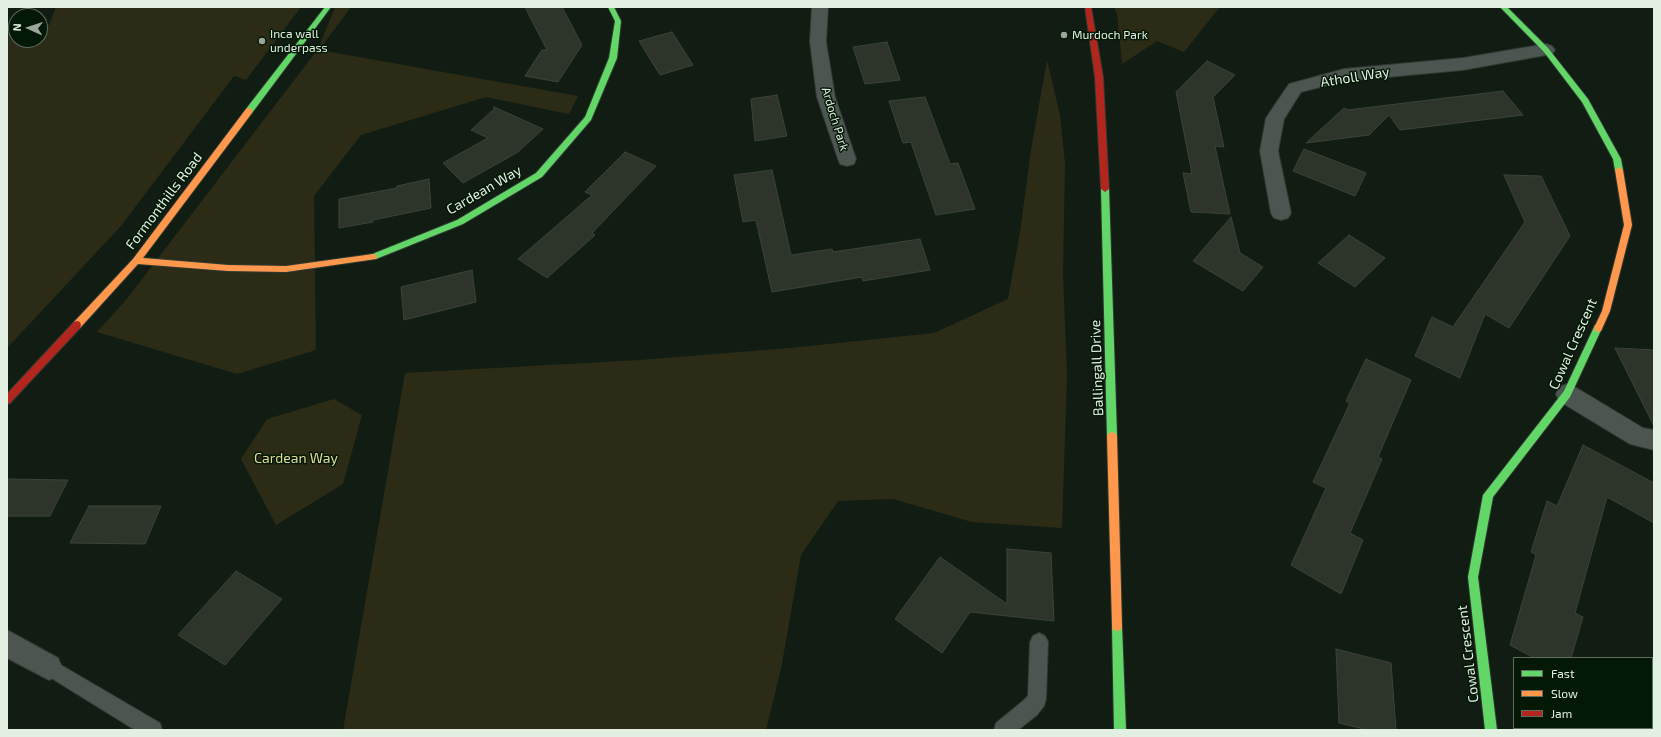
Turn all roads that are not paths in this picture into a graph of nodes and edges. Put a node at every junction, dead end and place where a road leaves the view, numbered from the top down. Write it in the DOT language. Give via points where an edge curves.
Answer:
graph roads {
  1 [pos="328,7"];
  2 [pos="610,7"];
  3 [pos="820,7"];
  4 [pos="1088,7"];
  5 [pos="1503,7"];
  6 [pos="1546,50"];
  7 [pos="847,159"];
  8 [pos="1281,213"];
  9 [pos="136,261"];
  10 [pos="1568,394"];
  11 [pos="7,400"];
  12 [pos="1654,440"];
  13 [pos="1039,642"];
  14 [pos="7,643"];
  15 [pos="49,667"];
  16 [pos="153,730"];
  17 [pos="1002,730"];
  18 [pos="1120,730"];
  19 [pos="1491,730"];
  1 -- 9 [label="street, Formonthills Road"];
  2 -- 9 [label="street, Cardean Way" via="618,21 613,58 588,118 539,175 460,222 376,257 286,269 228,268"];
  3 -- 7 [label="street, Ardoch Park" via="818,42 826,97"];
  4 -- 18 [label="street, Ballingall Drive" via="1099,77 1105,185"];
  5 -- 6 [label="street, Cowal Crescent"];
  6 -- 8 [label="street, Atholl Way" via="1463,64 1344,75 1295,88 1275,118 1269,151"];
  6 -- 10 [label="street, Cowal Crescent" via="1585,101 1616,159 1628,225 1606,311"];
  9 -- 11 [label="street, Formonthills Road"];
  10 -- 12 [label="street" via="1638,437"];
  10 -- 19 [label="street, Cowal Crescent" via="1488,495 1473,577"];
  13 -- 17 [label="lane" via="1037,699 1030,708"];
  14 -- 15 [label="street"];
  15 -- 16 [label="lane"];
}
